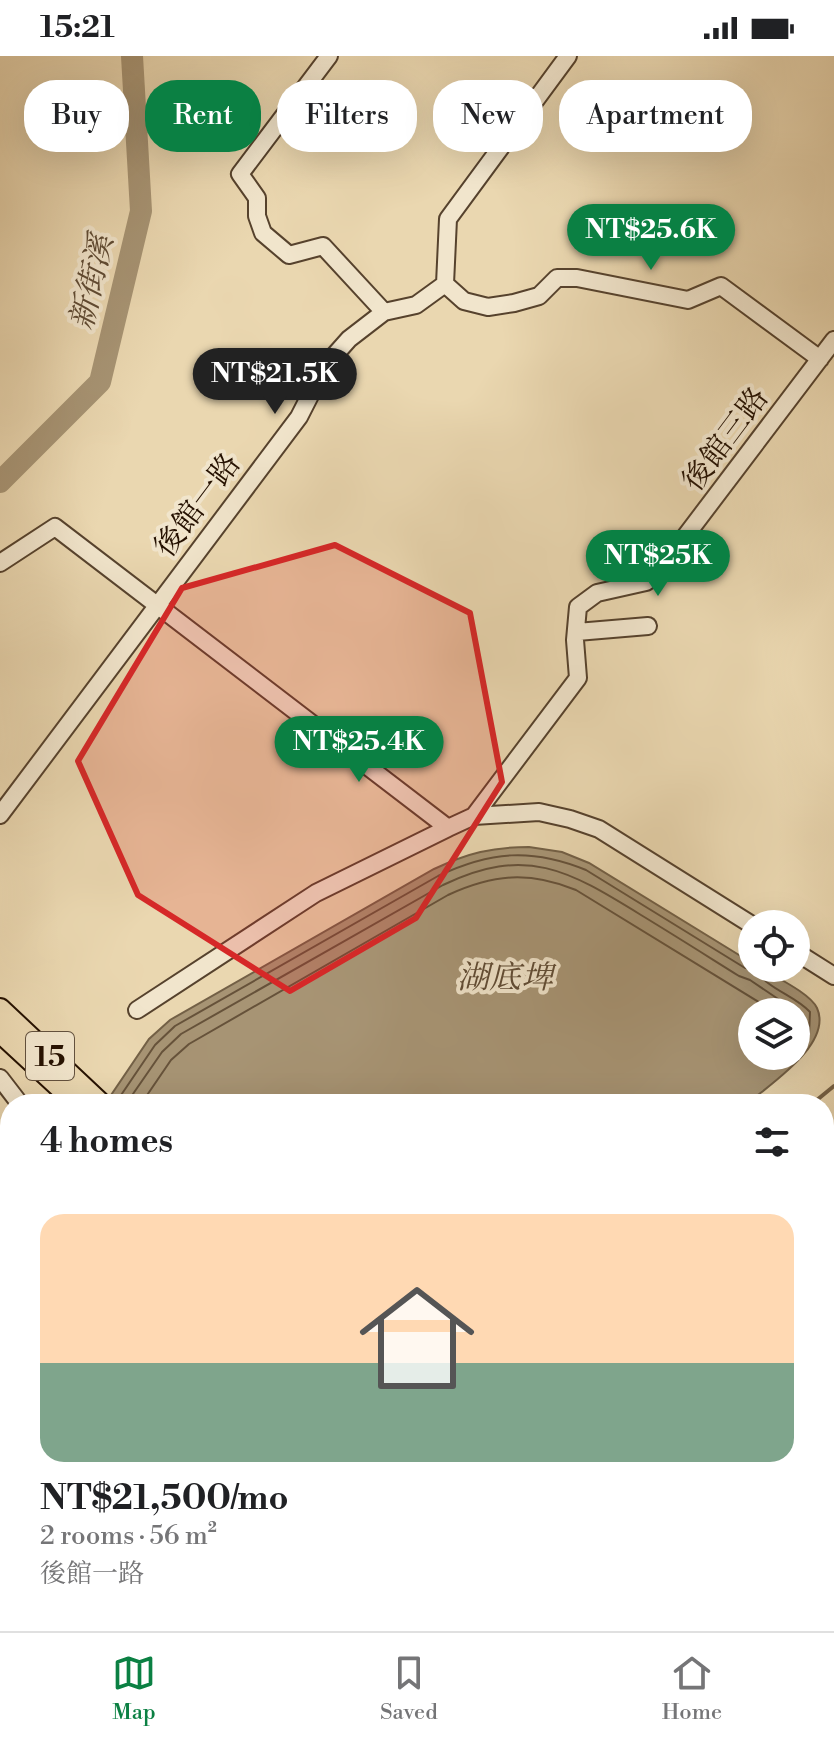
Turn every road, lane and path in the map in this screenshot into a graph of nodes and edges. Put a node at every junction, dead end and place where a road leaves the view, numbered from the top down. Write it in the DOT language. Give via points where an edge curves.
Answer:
graph roads {
  1 [pos="329,56"];
  2 [pos="568,56"];
  3 [pos="445,284"];
  4 [pos="384,312"];
  5 [pos="834,340"];
  6 [pos="820,359"];
  7 [pos="0,563"];
  8 [pos="157,604"];
  9 [pos="648,626"];
  10 [pos="577,632"];
  11 [pos="0,815"];
  12 [pos="474,816"];
  13 [pos="448,828"];
  14 [pos="738,916"];
  15 [pos="810,961"];
  16 [pos="834,976"];
  17 [pos="0,1009"];
  18 [pos="137,1010"];
  19 [pos="0,1032"];
  20 [pos="0,1078"];
  21 [pos="12,1094"];
  22 [pos="67,1094"];
  23 [pos="90,1094"];
  1 -- 4 [label="street" via="240,174 257,198 263,233 289,255 323,246"];
  2 -- 3 [label="street" via="448,219"];
  3 -- 4 [label="street, 後館一路" via="416,305"];
  3 -- 6 [label="street" via="464,301 488,307 539,296 557,278 688,300 721,286"];
  4 -- 8 [label="street, 後館一路" via="325,366 299,417"];
  5 -- 6 [label="street, 後館三路"];
  6 -- 10 [label="street, 後館三路" via="656,575 597,593 578,607"];
  7 -- 8 [label="street" via="55,527"];
  8 -- 11 [label="street, 後館一路"];
  8 -- 13 [label="street"];
  9 -- 10 [label="street"];
  10 -- 12 [label="street, 後館三路" via="578,678"];
  12 -- 13 [label="street"];
  12 -- 14 [label="street" via="539,812 599,829"];
  13 -- 18 [label="street" via="316,893"];
  15 -- 16 [label="street"];
  17 -- 23 [label="main road, 15"];
  19 -- 22 [label="main road, 15"];
  20 -- 21 [label="street"];
}
